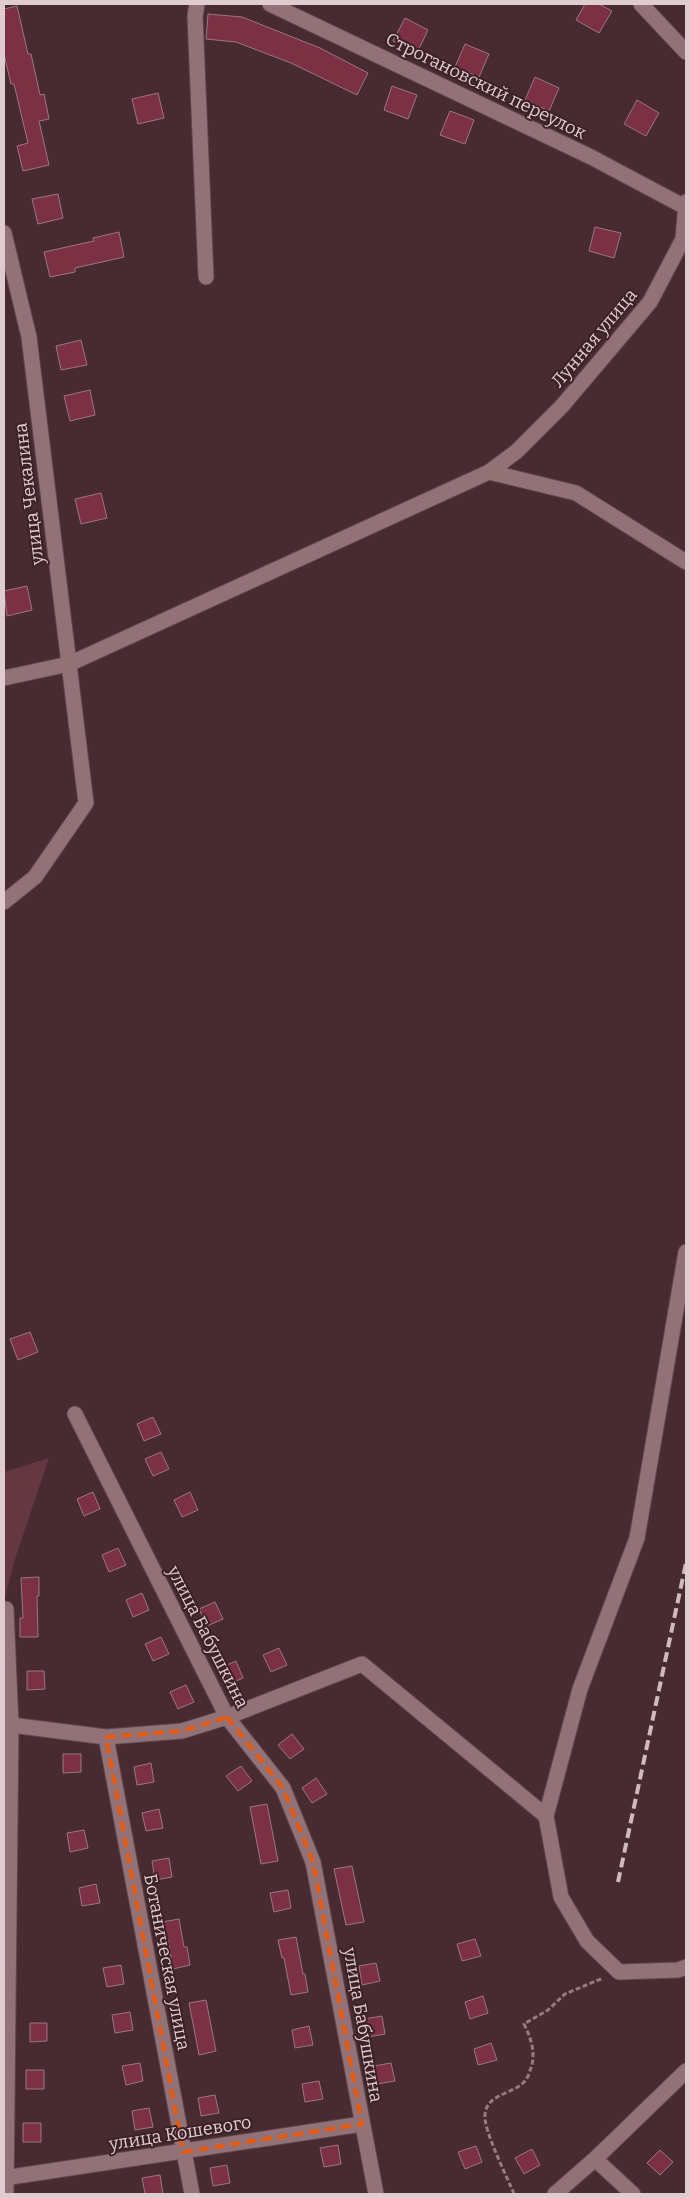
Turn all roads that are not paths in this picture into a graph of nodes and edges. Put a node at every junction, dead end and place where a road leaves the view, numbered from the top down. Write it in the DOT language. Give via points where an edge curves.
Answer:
graph roads {
  1 [pos="198,4"];
  2 [pos="270,4"];
  3 [pos="641,4"];
  4 [pos="686,52"];
  5 [pos="685,204"];
  6 [pos="4,233"];
  7 [pos="206,277"];
  8 [pos="489,472"];
  9 [pos="686,562"];
  10 [pos="68,664"];
  11 [pos="4,678"];
  12 [pos="4,902"];
  13 [pos="686,1252"];
  14 [pos="75,1414"];
  15 [pos="6,1609"];
  16 [pos="226,1717"];
  17 [pos="7,1728"];
  18 [pos="106,1737"];
  19 [pos="546,1816"];
  20 [pos="686,1967"];
  21 [pos="686,2072"];
  22 [pos="362,2124"];
  23 [pos="183,2152"];
  24 [pos="596,2159"];
  25 [pos="5,2178"];
  26 [pos="6,2194"];
  27 [pos="192,2194"];
  28 [pos="376,2194"];
  29 [pos="555,2194"];
  30 [pos="633,2194"];
  1 -- 7 [label="street" via="195,16"];
  2 -- 5 [label="street, Строгановский переулок"];
  3 -- 4 [label="street"];
  5 -- 8 [label="street, Лунная улица" via="683,238 650,302 562,406 517,451"];
  6 -- 10 [label="street, улица Чекалина" via="29,337"];
  8 -- 9 [label="street" via="576,493"];
  8 -- 10 [label="street, Лунная улица"];
  10 -- 11 [label="street, Лунная улица"];
  10 -- 12 [label="street, улица Чекалина" via="86,803 35,877"];
  13 -- 19 [label="street" via="637,1538 580,1689"];
  14 -- 16 [label="street, улица Бабушкина"];
  15 -- 17 [label="street"];
  16 -- 18 [label="street" via="182,1731"];
  16 -- 19 [label="street" via="362,1664"];
  16 -- 22 [label="street, улица Бабушкина" via="283,1788 314,1862"];
  17 -- 18 [label="street"];
  17 -- 25 [label="street"];
  18 -- 23 [label="street, Ботаническая улица"];
  19 -- 20 [label="street" via="562,1897 587,1941 619,1972"];
  21 -- 24 [label="street"];
  22 -- 23 [label="street, улица Кошевого"];
  22 -- 28 [label="street, улица Бабушкина"];
  23 -- 25 [label="street, улица Кошевого"];
  23 -- 27 [label="street, Ботаническая улица"];
  24 -- 29 [label="street"];
  24 -- 30 [label="street"];
  25 -- 26 [label="street"];
}
